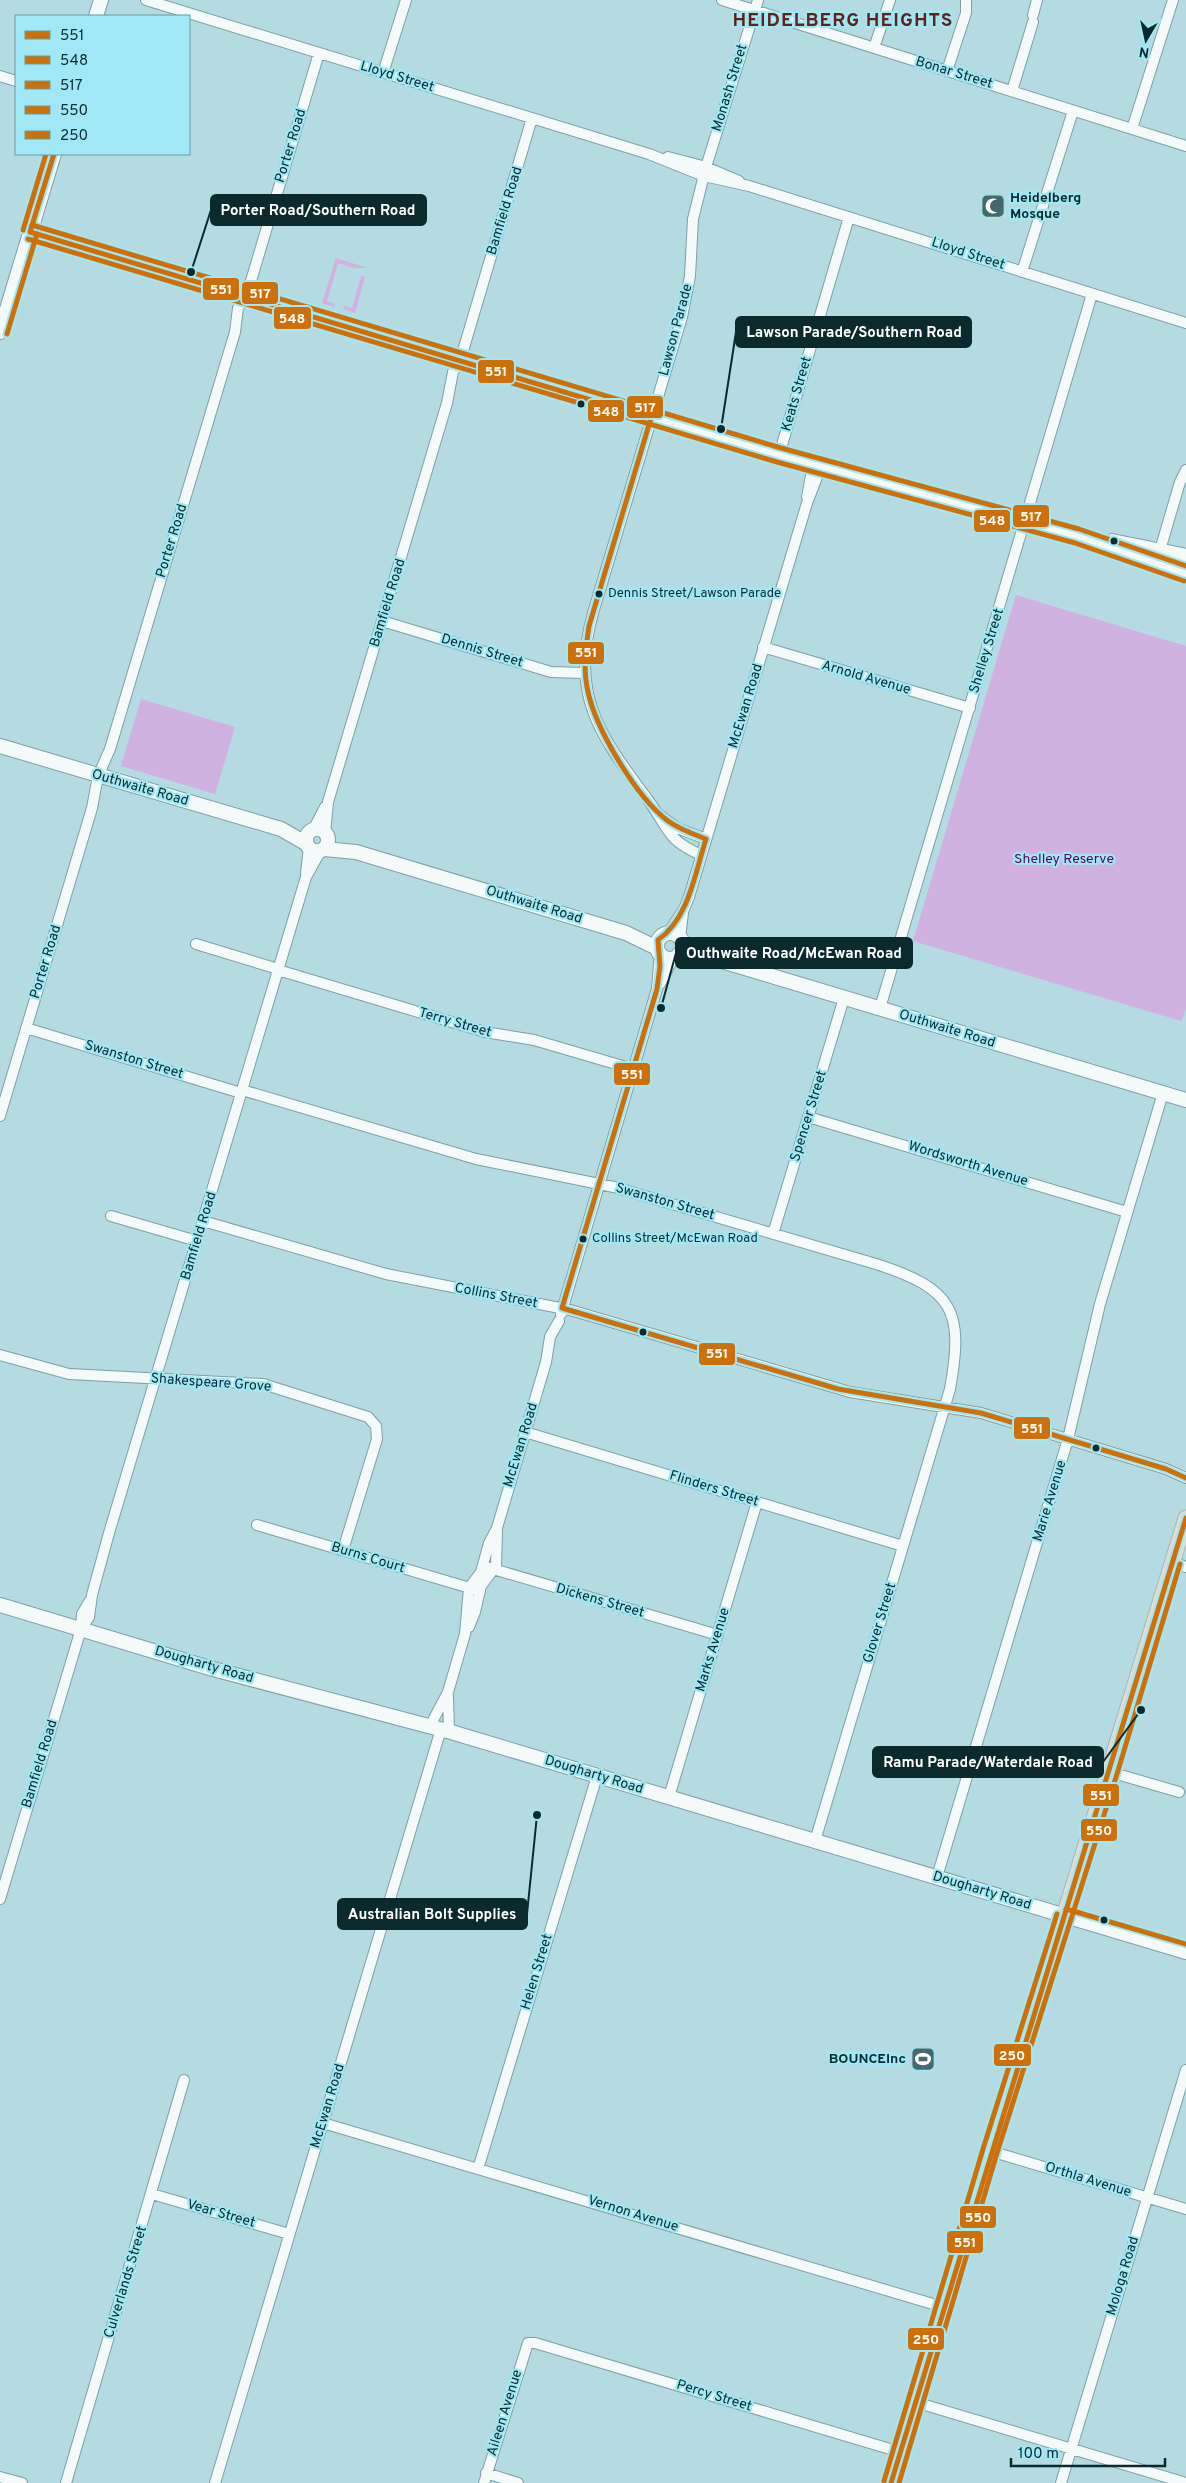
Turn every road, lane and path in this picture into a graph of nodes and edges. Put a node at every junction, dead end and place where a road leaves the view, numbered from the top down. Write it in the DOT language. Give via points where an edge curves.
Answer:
graph roads {
  1 [pos="101,0"];
  2 [pos="146,0"];
  3 [pos="406,0"];
  4 [pos="722,0"];
  5 [pos="890,0"];
  6 [pos="966,0"];
  7 [pos="1038,0"];
  8 [pos="1173,0"];
  9 [pos="756,5"];
  10 [pos="96,15"];
  11 [pos="874,48"];
  12 [pos="319,53"];
  13 [pos="947,71"];
  14 [pos="383,73"];
  15 [pos="0,76"];
  16 [pos="15,81"];
  17 [pos="1012,91"];
  18 [pos="1073,110"];
  19 [pos="532,118"];
  20 [pos="1132,129"];
  21 [pos="1185,142"];
  22 [pos="54,155"];
  23 [pos="705,172"];
  24 [pos="849,217"];
  25 [pos="30,232"];
  26 [pos="1022,272"];
  27 [pos="1092,294"];
  28 [pos="245,296"];
  29 [pos="1186,323"];
  30 [pos="0,332"];
  31 [pos="460,360"];
  32 [pos="651,418"];
  33 [pos="779,456"];
  34 [pos="817,466"];
  35 [pos="1186,470"];
  36 [pos="1026,522"];
  37 [pos="1076,536"];
  38 [pos="1160,550"];
  39 [pos="1186,556"];
  40 [pos="1186,574"];
  41 [pos="382,621"];
  42 [pos="763,647"];
  43 [pos="584,673"];
  44 [pos="970,708"];
  45 [pos="0,746"];
  46 [pos="101,777"];
  47 [pos="658,813"];
  48 [pos="706,839"];
  49 [pos="317,840"];
  50 [pos="701,855"];
  51 [pos="196,944"];
  52 [pos="670,945"];
  53 [pos="278,969"];
  54 [pos="844,998"];
  55 [pos="880,1008"];
  56 [pos="26,1028"];
  57 [pos="633,1069"];
  58 [pos="242,1091"];
  59 [pos="1163,1093"];
  60 [pos="1186,1100"];
  61 [pos="0,1116"];
  62 [pos="808,1117"];
  63 [pos="599,1183"];
  64 [pos="1128,1212"];
  65 [pos="111,1216"];
  66 [pos="204,1221"];
  67 [pos="774,1234"];
  68 [pos="197,1241"];
  69 [pos="562,1308"];
  70 [pos="0,1355"];
  71 [pos="156,1380"];
  72 [pos="945,1405"];
  73 [pos="525,1432"];
  74 [pos="1068,1439"];
  75 [pos="1166,1469"];
  76 [pos="1186,1472"];
  77 [pos="1186,1478"];
  78 [pos="757,1502"];
  79 [pos="1186,1518"];
  80 [pos="257,1525"];
  81 [pos="497,1528"];
  82 [pos="903,1546"];
  83 [pos="343,1550"];
  84 [pos="1179,1565"];
  85 [pos="483,1566"];
  86 [pos="495,1570"];
  87 [pos="469,1588"];
  88 [pos="480,1591"];
  89 [pos="0,1605"];
  90 [pos="81,1630"];
  91 [pos="465,1634"];
  92 [pos="718,1635"];
  93 [pos="448,1692"];
  94 [pos="440,1729"];
  95 [pos="1110,1772"];
  96 [pos="597,1776"];
  97 [pos="1179,1792"];
  98 [pos="669,1797"];
  99 [pos="815,1841"];
  100 [pos="938,1877"];
  101 [pos="0,1900"];
  102 [pos="1064,1916"];
  103 [pos="1186,1952"];
  104 [pos="1186,2070"];
  105 [pos="184,2080"];
  106 [pos="323,2123"];
  107 [pos="990,2151"];
  108 [pos="478,2169"];
  109 [pos="152,2194"];
  110 [pos="1147,2198"];
  111 [pos="1186,2209"];
  112 [pos="289,2234"];
  113 [pos="943,2306"];
  114 [pos="528,2343"];
  115 [pos="915,2402"];
  116 [pos="1072,2447"];
  117 [pos="900,2452"];
  118 [pos="0,2477"];
  119 [pos="485,2478"];
  120 [pos="22,2483"];
  121 [pos="66,2483"];
  122 [pos="215,2483"];
  123 [pos="518,2483"];
  124 [pos="891,2483"];
  125 [pos="1062,2483"];
  126 [pos="1186,2483"];
  1 -- 10 [label="street"];
  2 -- 12 [label="street, Lloyd Street"];
  3 -- 14 [label="street"];
  4 -- 9 [label="street, Bonar Street"];
  5 -- 11 [label="street"];
  6 -- 13 [label="street" via="966,13"];
  7 -- 17 [label="street"];
  8 -- 20 [label="street"];
  9 -- 11 [label="street, Bonar Street"];
  9 -- 23 [label="street, Monash Street"];
  11 -- 13 [label="street, Bonar Street"];
  12 -- 14 [label="street, Lloyd Street"];
  12 -- 28 [label="street, Porter Road"];
  13 -- 17 [label="street, Bonar Street"];
  14 -- 19 [label="street, Lloyd Street"];
  15 -- 16 [label="street"];
  17 -- 18 [label="street, Bonar Street"];
  18 -- 20 [label="street, Bonar Street"];
  18 -- 26 [label="street"];
  19 -- 23 [label="street, Lloyd Street"];
  19 -- 31 [label="street, Bamfield Road"];
  20 -- 21 [label="street, Bonar Street"];
  22 -- 25 [label="street"];
  23 -- 24 [label="street, Lloyd Street"];
  23 -- 32 [label="street, Lawson Parade" via="694,218 690,276 682,317"];
  24 -- 26 [label="street, Lloyd Street"];
  24 -- 33 [label="street, Keats Street"];
  25 -- 28 [label="street"];
  25 -- 30 [label="street"];
  26 -- 27 [label="street, Lloyd Street"];
  27 -- 29 [label="street, Lloyd Street"];
  27 -- 36 [label="street, Shelley Street"];
  28 -- 31 [label="street"];
  28 -- 46 [label="street, Porter Road" via="238,308 234,332"];
  31 -- 32 [label="street"];
  31 -- 41 [label="street, Bamfield Road" via="453,372 447,404"];
  32 -- 33 [label="street"];
  32 -- 43 [label="street, Lawson Parade" via="589,626"];
  33 -- 34 [label="street"];
  34 -- 36 [label="street"];
  34 -- 42 [label="street, McEwan Road"];
  35 -- 38 [label="street"];
  36 -- 37 [label="street"];
  36 -- 44 [label="street, Shelley Street"];
  37 -- 38 [label="street"];
  37 -- 40 [label="street"];
  38 -- 39 [label="street"];
  41 -- 43 [label="street, Dennis Street" via="559,674"];
  41 -- 49 [label="street, Bamfield Road"];
  42 -- 44 [label="street, Arnold Avenue"];
  42 -- 48 [label="street, McEwan Road"];
  43 -- 47 [label="street, Lawson Parade" via="590,703 601,732"];
  44 -- 55 [label="street, Shelley Street"];
  45 -- 46 [label="street, Outhwaite Road"];
  46 -- 49 [label="street, Outhwaite Road"];
  46 -- 56 [label="street, Porter Road"];
  47 -- 48 [label="street, Lawson Parade" via="677,828"];
  47 -- 50 [label="street, Lawson Parade" via="674,840"];
  48 -- 50 [label="street, McEwan Road"];
  49 -- 52 [label="street, Outhwaite Road"];
  49 -- 53 [label="street, Bamfield Road"];
  50 -- 52 [label="street, McEwan Road"];
  51 -- 53 [label="street, Terry Street"];
  52 -- 54 [label="street, Outhwaite Road"];
  52 -- 57 [label="street, McEwan Road"];
  53 -- 57 [label="street, Terry Street" via="485,1032 534,1040"];
  53 -- 58 [label="street, Bamfield Road"];
  54 -- 55 [label="street, Outhwaite Road"];
  54 -- 62 [label="street, Spencer Street"];
  55 -- 59 [label="street, Outhwaite Road"];
  56 -- 58 [label="street, Swanston Street"];
  56 -- 61 [label="street, Porter Road"];
  57 -- 63 [label="street, McEwan Road"];
  58 -- 63 [label="street, Swanston Street" via="476,1159"];
  58 -- 66 [label="street, Bamfield Road"];
  59 -- 60 [label="street, Outhwaite Road"];
  59 -- 64 [label="street, Marie Avenue"];
  62 -- 64 [label="street, Wordsworth Avenue"];
  62 -- 67 [label="street, Spencer Street"];
  63 -- 67 [label="street, Swanston Street"];
  63 -- 69 [label="street, McEwan Road"];
  64 -- 74 [label="street, Marie Avenue" via="1100,1304"];
  65 -- 68 [label="street"];
  66 -- 68 [label="street, Bamfield Road"];
  66 -- 69 [label="street, Collins Street" via="386,1274"];
  67 -- 72 [label="street, Swanston Street" via="904,1274 946,1302 952,1313 956,1345"];
  68 -- 71 [label="street, Bamfield Road"];
  69 -- 72 [label="street, Collins Street" via="838,1389"];
  69 -- 73 [label="street, McEwan Road" via="550,1337"];
  70 -- 71 [label="street, Shakespeare Grove" via="62,1372"];
  71 -- 83 [label="street, Shakespeare Grove" via="262,1384 355,1411 373,1421 377,1439"];
  71 -- 90 [label="street, Bamfield Road" via="92,1595 82,1614"];
  72 -- 74 [label="street, Collins Street"];
  72 -- 82 [label="street, Glover Street"];
  73 -- 78 [label="street, Flinders Street"];
  73 -- 81 [label="street, McEwan Road"];
  74 -- 75 [label="street, Collins Street"];
  74 -- 100 [label="street, Marie Avenue"];
  75 -- 76 [label="street, Collins Street"];
  75 -- 77 [label="street, Collins Street"];
  78 -- 82 [label="street, Flinders Street"];
  78 -- 92 [label="street, Marks Avenue"];
  79 -- 84 [label="main road"];
  80 -- 83 [label="street, Burns Court"];
  81 -- 85 [label="street, McEwan Road"];
  81 -- 86 [label="street, McEwan Road"];
  82 -- 99 [label="street, Glover Street"];
  83 -- 87 [label="street, Burns Court"];
  84 -- 95 [label="main road"];
  85 -- 86 [label="street, Dickens Street"];
  85 -- 87 [label="street, McEwan Road"];
  86 -- 88 [label="street, McEwan Road" via="484,1581"];
  86 -- 92 [label="street, Dickens Street"];
  87 -- 88 [label="street, Burns Court"];
  87 -- 91 [label="street, McEwan Road"];
  88 -- 91 [label="street, McEwan Road" via="476,1612"];
  89 -- 90 [label="street, Dougharty Road"];
  90 -- 94 [label="street, Dougharty Road" via="213,1669"];
  90 -- 101 [label="street, Bamfield Road"];
  91 -- 93 [label="street, McEwan Road"];
  92 -- 98 [label="street, Marks Avenue"];
  93 -- 94 [label="street, McEwan Road"];
  93 -- 94 [label="street, McEwan Road"];
  94 -- 96 [label="street, Dougharty Road"];
  94 -- 106 [label="street, McEwan Road"];
  95 -- 97 [label="street"];
  95 -- 102 [label="main road"];
  96 -- 98 [label="street, Dougharty Road"];
  96 -- 108 [label="street, Helen Street"];
  98 -- 99 [label="street, Dougharty Road"];
  99 -- 100 [label="street, Dougharty Road"];
  100 -- 102 [label="street, Dougharty Road"];
  102 -- 103 [label="street, Dougharty Road"];
  102 -- 107 [label="main road"];
  104 -- 110 [label="street, Mologa Road"];
  105 -- 109 [label="street, Culverlands Street"];
  106 -- 108 [label="street, Vernon Avenue"];
  106 -- 112 [label="street, McEwan Road"];
  107 -- 110 [label="street, Orthla Avenue"];
  107 -- 113 [label="main road"];
  108 -- 113 [label="street, Vernon Avenue"];
  109 -- 112 [label="street, Vear Street"];
  109 -- 121 [label="street, Culverlands Street"];
  110 -- 111 [label="street, Orthla Avenue"];
  110 -- 116 [label="street, Mologa Road"];
  112 -- 122 [label="street, McEwan Road"];
  113 -- 115 [label="main road"];
  114 -- 117 [label="street, Percy Street"];
  114 -- 119 [label="street, Aileen Avenue"];
  115 -- 116 [label="street"];
  115 -- 117 [label="main road"];
  116 -- 125 [label="street, Mologa Road"];
  116 -- 126 [label="street"];
  117 -- 124 [label="main road"];
  118 -- 120 [label="street"];
  119 -- 123 [label="street"];
}
